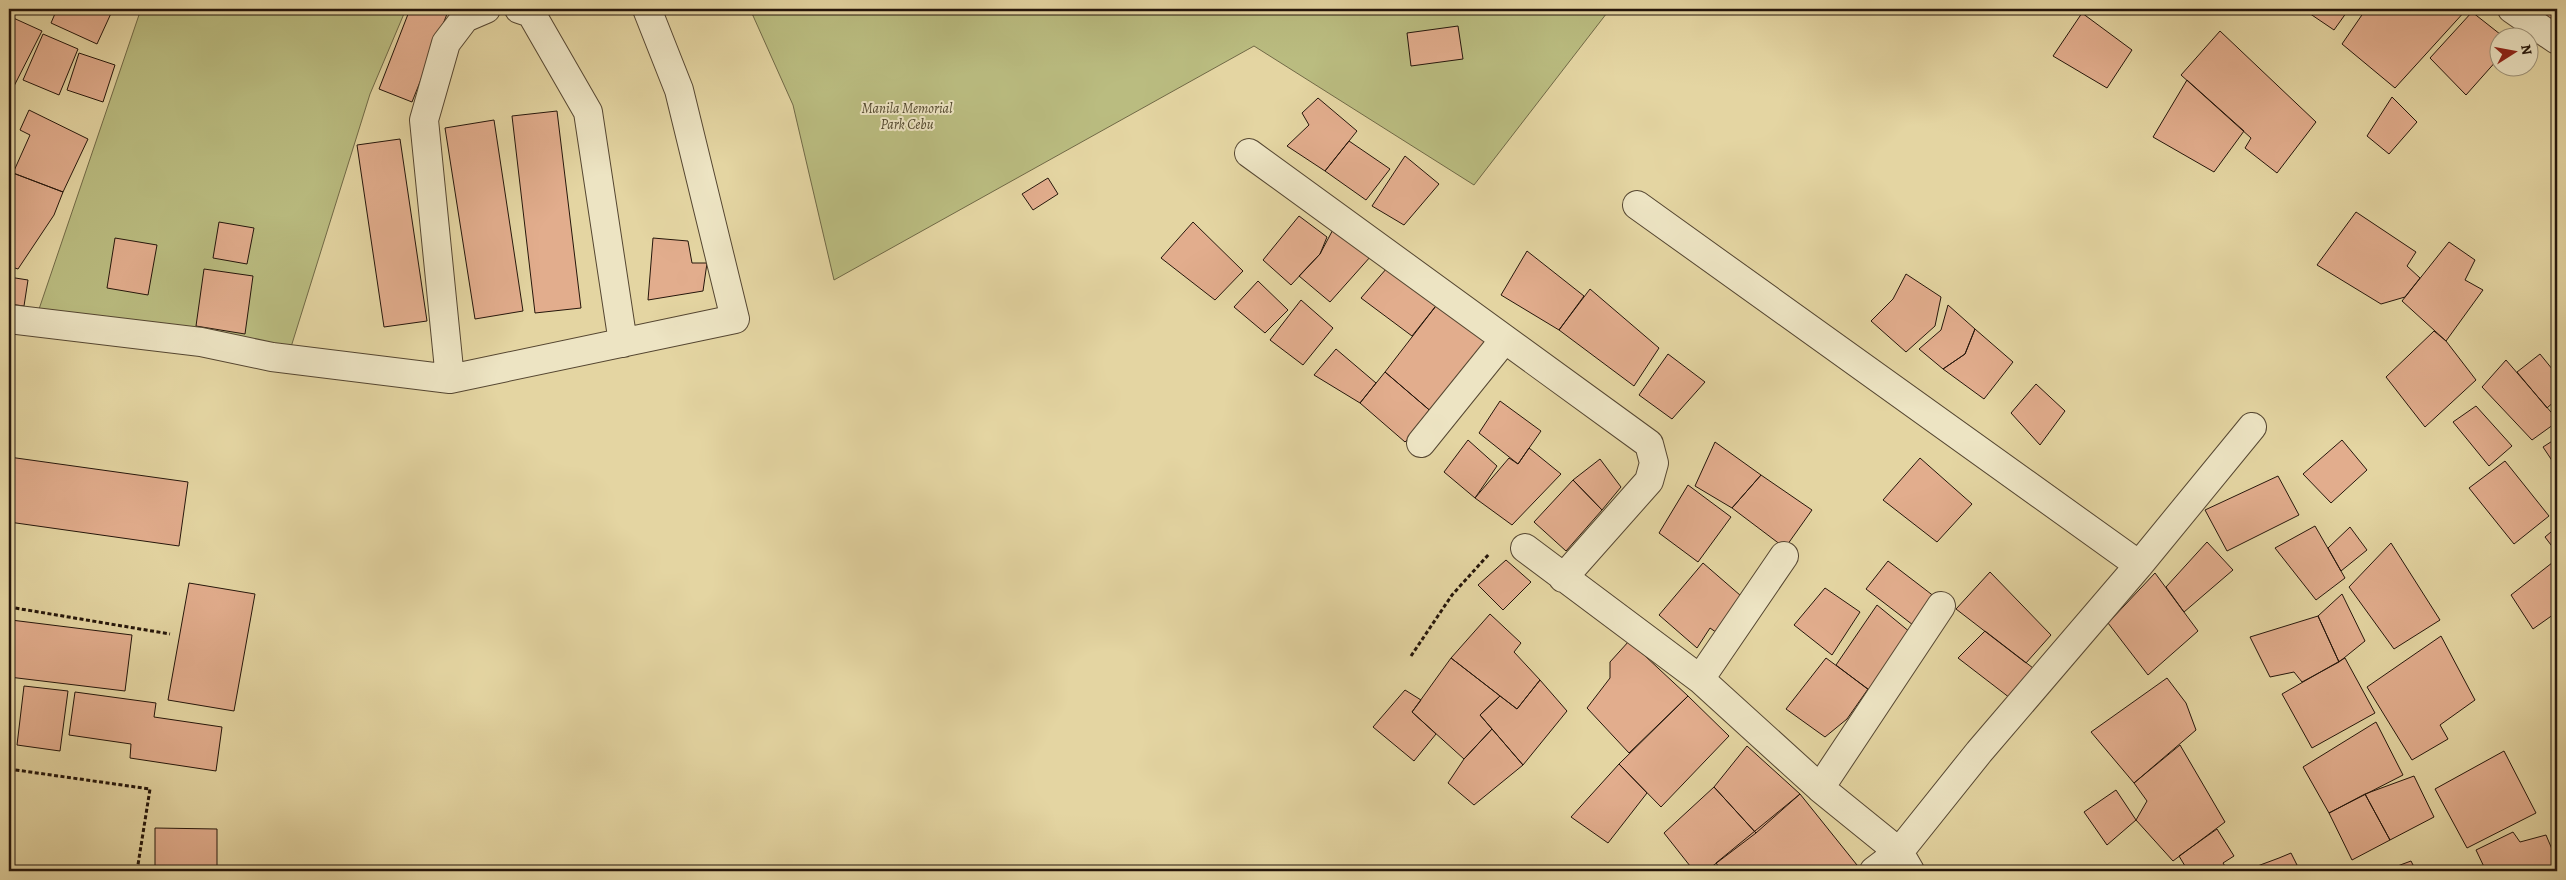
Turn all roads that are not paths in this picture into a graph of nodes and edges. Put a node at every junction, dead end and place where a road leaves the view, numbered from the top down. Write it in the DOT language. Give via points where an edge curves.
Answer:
graph roads {
  1 [pos="486,9"];
  2 [pos="519,9"];
  3 [pos="647,9"];
  4 [pos="2512,9"];
  5 [pos="2557,40"];
  6 [pos="1249,153"];
  7 [pos="1637,205"];
  8 [pos="9,319"];
  9 [pos="1504,340"];
  10 [pos="624,343"];
  11 [pos="450,380"];
  12 [pos="2252,427"];
  13 [pos="1421,443"];
  14 [pos="1524,548"];
  15 [pos="1784,556"];
  16 [pos="2139,565"];
  17 [pos="1563,578"];
  18 [pos="1941,606"];
  19 [pos="1700,679"];
  20 [pos="1820,788"];
  21 [pos="1905,862"];
  22 [pos="1874,871"];
  1 -- 11 [label="street" via="465,18 446,43 424,120"];
  2 -- 10 [label="street" via="531,13 588,112"];
  3 -- 10 [label="street" via="679,90 735,319"];
  4 -- 5 [label="street"];
  6 -- 9 [label="street"];
  7 -- 16 [label="street"];
  8 -- 11 [label="street" via="201,342 272,357"];
  9 -- 13 [label="street"];
  9 -- 17 [label="street" via="1649,444 1654,463 1649,481"];
  10 -- 11 [label="street"];
  12 -- 16 [label="street"];
  14 -- 17 [label="street"];
  15 -- 19 [label="street"];
  16 -- 21 [label="street" via="1979,752"];
  17 -- 19 [label="street"];
  18 -- 20 [label="street"];
  19 -- 20 [label="street"];
  20 -- 21 [label="street"];
  21 -- 22 [label="street"];
}
